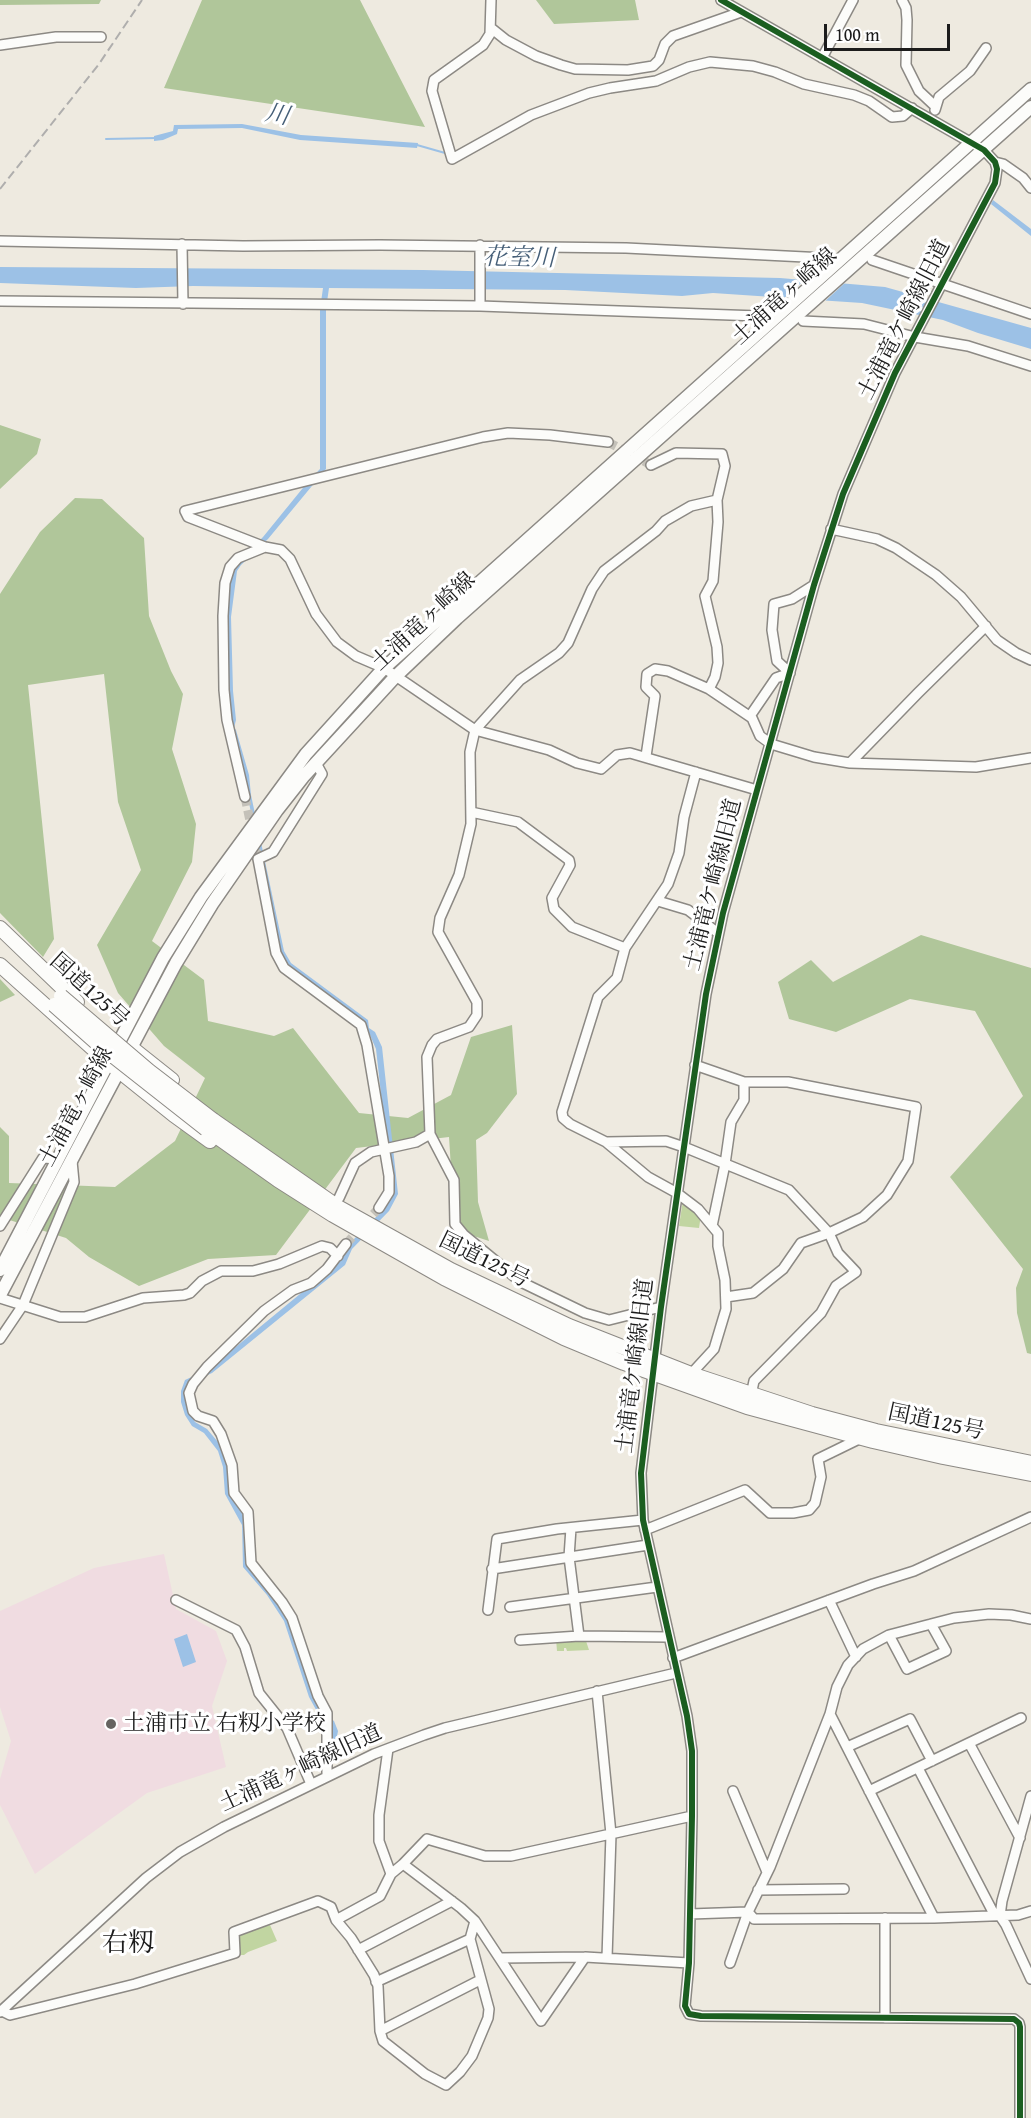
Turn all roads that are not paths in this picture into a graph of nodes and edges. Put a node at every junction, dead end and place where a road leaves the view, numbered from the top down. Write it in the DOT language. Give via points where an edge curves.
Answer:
graph roads {
  1 [pos="491,0"];
  2 [pos="720,0"];
  3 [pos="853,0"];
  4 [pos="902,0"];
  5 [pos="732,3"];
  6 [pos="741,12"];
  7 [pos="491,28"];
  8 [pos="101,37"];
  9 [pos="0,45"];
  10 [pos="986,48"];
  11 [pos="822,58"];
  12 [pos="1031,89"];
  13 [pos="935,106"];
  14 [pos="1031,107"];
  15 [pos="912,108"];
  16 [pos="935,120"];
  17 [pos="970,142"];
  18 [pos="984,150"];
  19 [pos="994,162"];
  20 [pos="1031,188"];
  21 [pos="0,241"];
  22 [pos="182,244"];
  23 [pos="480,245"];
  24 [pos="872,260"];
  25 [pos="828,264"];
  26 [pos="940,287"];
  27 [pos="0,301"];
  28 [pos="183,304"];
  29 [pos="480,306"];
  30 [pos="1031,314"];
  31 [pos="758,316"];
  32 [pos="800,318"];
  33 [pos="916,335"];
  34 [pos="1031,366"];
  35 [pos="608,442"];
  36 [pos="651,465"];
  37 [pos="717,500"];
  38 [pos="831,529"];
  39 [pos="265,548"];
  40 [pos="814,585"];
  41 [pos="986,626"];
  42 [pos="1031,660"];
  43 [pos="384,668"];
  44 [pos="790,673"];
  45 [pos="395,677"];
  46 [pos="709,689"];
  47 [pos="750,716"];
  48 [pos="475,730"];
  49 [pos="771,744"];
  50 [pos="646,756"];
  51 [pos="1031,758"];
  52 [pos="316,763"];
  53 [pos="850,763"];
  54 [pos="696,772"];
  55 [pos="757,790"];
  56 [pos="245,797"];
  57 [pos="471,812"];
  58 [pos="658,901"];
  59 [pos="0,928"];
  60 [pos="718,933"];
  61 [pos="0,938"];
  62 [pos="626,948"];
  63 [pos="0,953"];
  64 [pos="0,965"];
  65 [pos="58,1000"];
  66 [pos="120,1038"];
  67 [pos="132,1048"];
  68 [pos="108,1062"];
  69 [pos="694,1065"];
  70 [pos="120,1071"];
  71 [pos="744,1082"];
  72 [pos="430,1134"];
  73 [pos="606,1142"];
  74 [pos="684,1147"];
  75 [pos="384,1149"];
  76 [pos="57,1159"];
  77 [pos="72,1161"];
  78 [pos="725,1164"];
  79 [pos="677,1193"];
  80 [pos="339,1198"];
  81 [pos="379,1208"];
  82 [pos="0,1226"];
  83 [pos="712,1226"];
  84 [pos="829,1233"];
  85 [pos="346,1244"];
  86 [pos="401,1249"];
  87 [pos="338,1256"];
  88 [pos="0,1270"];
  89 [pos="0,1297"];
  90 [pos="726,1297"];
  91 [pos="18,1304"];
  92 [pos="661,1307"];
  93 [pos="0,1339"];
  94 [pos="653,1367"];
  95 [pos="691,1374"];
  96 [pos="751,1395"];
  97 [pos="861,1438"];
  98 [pos="1031,1463"];
  99 [pos="1031,1474"];
  100 [pos="1031,1517"];
  101 [pos="643,1520"];
  102 [pos="571,1528"];
  103 [pos="645,1530"];
  104 [pos="648,1545"];
  105 [pos="570,1557"];
  106 [pos="492,1569"];
  107 [pos="657,1587"];
  108 [pos="574,1598"];
  109 [pos="176,1600"];
  110 [pos="829,1600"];
  111 [pos="510,1607"];
  112 [pos="488,1610"];
  113 [pos="1031,1619"];
  114 [pos="932,1624"];
  115 [pos="889,1635"];
  116 [pos="579,1636"];
  117 [pos="668,1636"];
  118 [pos="520,1640"];
  119 [pos="856,1657"];
  120 [pos="673,1658"];
  121 [pos="676,1672"];
  122 [pos="597,1691"];
  123 [pos="830,1714"];
  124 [pos="1021,1718"];
  125 [pos="969,1743"];
  126 [pos="847,1747"];
  127 [pos="388,1749"];
  128 [pos="932,1761"];
  129 [pos="918,1768"];
  130 [pos="327,1776"];
  131 [pos="311,1784"];
  132 [pos="732,1791"];
  133 [pos="869,1791"];
  134 [pos="1031,1796"];
  135 [pos="693,1816"];
  136 [pos="611,1834"];
  137 [pos="1020,1838"];
  138 [pos="402,1864"];
  139 [pos="767,1872"];
  140 [pos="391,1874"];
  141 [pos="844,1889"];
  142 [pos="758,1890"];
  143 [pos="452,1901"];
  144 [pos="1031,1911"];
  145 [pos="748,1912"];
  146 [pos="690,1914"];
  147 [pos="997,1916"];
  148 [pos="934,1917"];
  149 [pos="885,1918"];
  150 [pos="336,1920"];
  151 [pos="475,1921"];
  152 [pos="470,1939"];
  153 [pos="358,1950"];
  154 [pos="585,1956"];
  155 [pos="501,1958"];
  156 [pos="607,1958"];
  157 [pos="689,1963"];
  158 [pos="730,1963"];
  159 [pos="1031,1979"];
  160 [pos="480,1980"];
  161 [pos="376,1982"];
  162 [pos="1,2012"];
  163 [pos="885,2018"];
  164 [pos="380,2031"];
  165 [pos="1031,2057"];
  166 [pos="1020,2058"];
  167 [pos="1020,2118"];
  1 -- 7 [label="street"];
  2 -- 5 [label="street"];
  3 -- 11 [label="street"];
  4 -- 13 [label="street" via="907,20 906,65 919,91"];
  5 -- 6 [label="street"];
  6 -- 7 [label="street" via="673,36 653,66 628,70 561,66 528,52"];
  6 -- 11 [label="street"];
  7 -- 15 [label="street" via="483,45 434,80 432,91 452,159 514,123 589,93 656,81 710,62 753,66 804,84 854,94 892,117 903,116"];
  8 -- 9 [label="street" via="56,37"];
  10 -- 13 [label="street" via="970,71 939,97"];
  11 -- 15 [label="street"];
  12 -- 17 [label="main road, 土浦竜ヶ崎線"];
  13 -- 16 [label="street"];
  14 -- 18 [label="main road, 土浦竜ヶ崎線"];
  15 -- 16 [label="street"];
  16 -- 17 [label="street"];
  17 -- 18 [label="street"];
  17 -- 25 [label="main road, 土浦竜ヶ崎線"];
  18 -- 19 [label="street"];
  18 -- 32 [label="main road, 土浦竜ヶ崎線" via="846,271"];
  19 -- 20 [label="street" via="1023,178"];
  19 -- 26 [label="street, 土浦竜ケ崎線旧道" via="995,183"];
  21 -- 22 [label="street"];
  22 -- 23 [label="street"];
  22 -- 28 [label="street"];
  23 -- 25 [label="street" via="626,248"];
  23 -- 29 [label="street"];
  24 -- 26 [label="street"];
  25 -- 43 [label="main road, 土浦竜ヶ崎線" via="782,313"];
  26 -- 30 [label="street"];
  26 -- 33 [label="street, 土浦竜ケ崎線旧道"];
  27 -- 28 [label="street"];
  28 -- 29 [label="street"];
  29 -- 31 [label="street"];
  32 -- 33 [label="street" via="864,324"];
  32 -- 45 [label="main road, 土浦竜ヶ崎線"];
  33 -- 34 [label="street"];
  33 -- 38 [label="street, 土浦竜ケ崎線旧道" via="874,420"];
  35 -- 39 [label="street" via="508,433 483,437 185,511 188,517"];
  36 -- 37 [label="street" via="676,453 722,454 724,466"];
  37 -- 46 [label="street" via="712,581 705,596 717,655 715,677"];
  37 -- 48 [label="street" via="691,506 665,520 604,571 568,643 520,680"];
  38 -- 40 [label="street, 土浦竜ケ崎線旧道"];
  38 -- 41 [label="street" via="877,539 896,548 944,582"];
  39 -- 43 [label="street" via="281,550 290,559 316,614 337,642 356,656"];
  39 -- 56 [label="street" via="238,558 225,583 224,690"];
  40 -- 44 [label="street, 土浦竜ケ崎線旧道"];
  40 -- 44 [label="street" via="792,599 774,604 772,630 777,661"];
  41 -- 42 [label="street" via="997,640"];
  41 -- 53 [label="street"];
  43 -- 45 [label="street"];
  43 -- 66 [label="main road, 土浦竜ヶ崎線" via="306,754 201,897"];
  44 -- 47 [label="street" via="776,678"];
  44 -- 49 [label="street, 土浦竜ケ崎線旧道"];
  45 -- 48 [label="street"];
  45 -- 52 [label="main road, 土浦竜ヶ崎線"];
  46 -- 47 [label="street"];
  46 -- 50 [label="street" via="668,671 655,669 647,674 646,687 655,696"];
  47 -- 49 [label="street" via="760,736"];
  48 -- 50 [label="street" via="549,750 577,764 602,770 617,755"];
  48 -- 57 [label="street" via="470,752"];
  49 -- 53 [label="street"];
  49 -- 55 [label="street, 土浦竜ケ崎線旧道"];
  50 -- 54 [label="street"];
  51 -- 53 [label="street" via="976,768"];
  52 -- 67 [label="main road, 土浦竜ヶ崎線" via="277,810 212,904"];
  52 -- 75 [label="street" via="322,774 273,852 258,859 276,953 284,968 361,1025"];
  54 -- 55 [label="street"];
  54 -- 58 [label="street" via="679,853"];
  55 -- 60 [label="street, 土浦竜ケ崎線旧道"];
  57 -- 62 [label="street" via="518,822 569,860 552,898 554,909 572,927"];
  57 -- 72 [label="street" via="459,875 438,932 477,1002 477,1016 469,1028 437,1039 427,1056"];
  58 -- 60 [label="street" via="688,910"];
  58 -- 62 [label="street"];
  59 -- 66 [label="highway"];
  60 -- 69 [label="street, 土浦竜ケ崎線旧道"];
  61 -- 65 [label="highway, 国道125号"];
  62 -- 73 [label="street" via="617,978 598,997 562,1112 570,1124"];
  63 -- 65 [label="highway, 国道125号"];
  64 -- 68 [label="highway"];
  65 -- 86 [label="highway, 国道125号, bridge" via="209,1124"];
  66 -- 67 [label="highway"];
  66 -- 68 [label="main road, 土浦竜ヶ崎線"];
  67 -- 70 [label="main road, 土浦竜ヶ崎線"];
  67 -- 80 [label="highway" via="264,1149"];
  68 -- 70 [label="highway"];
  68 -- 76 [label="main road, 土浦竜ヶ崎線"];
  69 -- 71 [label="street"];
  69 -- 74 [label="street, 土浦竜ケ崎線旧道"];
  70 -- 77 [label="main road, 土浦竜ヶ崎線"];
  70 -- 86 [label="highway" via="174,1115 293,1199 333,1223"];
  71 -- 78 [label="street" via="744,1100 731,1122"];
  71 -- 84 [label="street" via="788,1082 916,1107 908,1161 887,1195 863,1217"];
  72 -- 75 [label="street" via="416,1142"];
  72 -- 92 [label="street" via="454,1180 455,1224 521,1282 585,1313 609,1320"];
  73 -- 74 [label="street" via="666,1141"];
  73 -- 79 [label="street" via="648,1177"];
  74 -- 78 [label="street"];
  74 -- 79 [label="street, 土浦竜ケ崎線旧道"];
  75 -- 80 [label="street" via="371,1152 356,1163"];
  75 -- 81 [label="street" via="389,1192"];
  76 -- 82 [label="street" via="43,1158"];
  76 -- 88 [label="main road, 土浦竜ヶ崎線"];
  77 -- 89 [label="main road, 土浦竜ヶ崎線"];
  77 -- 91 [label="street" via="74,1182"];
  78 -- 83 [label="street"];
  78 -- 84 [label="street" via="789,1190"];
  79 -- 83 [label="street"];
  79 -- 92 [label="street, 土浦竜ケ崎線旧道"];
  80 -- 86 [label="highway"];
  83 -- 90 [label="street" via="718,1233"];
  84 -- 90 [label="street" via="801,1244 783,1269 753,1293"];
  84 -- 96 [label="street" via="838,1253 856,1272 836,1286 821,1313 754,1381"];
  85 -- 87 [label="street"];
  86 -- 94 [label="highway, 国道125号"];
  87 -- 91 [label="street" via="322,1246 253,1271 221,1271 184,1295 143,1298 85,1317 60,1317"];
  87 -- 130 [label="street" via="311,1283 264,1311 207,1367 189,1393 193,1412 213,1421 221,1434 232,1466 234,1493 248,1512 251,1563 292,1618 327,1713"];
  89 -- 91 [label="street"];
  90 -- 95 [label="street" via="714,1349"];
  91 -- 93 [label="street"];
  92 -- 94 [label="street, 土浦竜ケ崎線旧道"];
  94 -- 95 [label="highway, 国道125号"];
  94 -- 97 [label="highway, 国道125号" via="747,1407"];
  94 -- 101 [label="street, 土浦竜ケ崎線旧道" via="641,1473"];
  95 -- 96 [label="highway, 国道125号"];
  96 -- 98 [label="highway, 国道125号" via="876,1431"];
  97 -- 99 [label="highway, 国道125号"];
  97 -- 103 [label="street" via="818,1459 821,1477 815,1503 809,1510 770,1513 745,1490"];
  100 -- 110 [label="street" via="914,1571"];
  101 -- 102 [label="street"];
  101 -- 103 [label="street, 土浦竜ケ崎線旧道"];
  102 -- 105 [label="street"];
  102 -- 106 [label="street" via="496,1539"];
  103 -- 104 [label="street, 土浦竜ケ崎線旧道"];
  104 -- 105 [label="street"];
  104 -- 107 [label="street, 土浦竜ケ崎線旧道"];
  105 -- 106 [label="street"];
  105 -- 108 [label="street"];
  106 -- 112 [label="street"];
  107 -- 108 [label="street"];
  107 -- 117 [label="street, 土浦竜ケ崎線旧道"];
  108 -- 111 [label="street"];
  108 -- 116 [label="street"];
  109 -- 131 [label="street" via="236,1630 259,1693 287,1728"];
  110 -- 119 [label="street"];
  110 -- 120 [label="street"];
  113 -- 114 [label="street" via="989,1614"];
  114 -- 115 [label="street"];
  114 -- 115 [label="street" via="946,1651 907,1669"];
  115 -- 119 [label="street" via="867,1645"];
  116 -- 117 [label="street"];
  116 -- 118 [label="street"];
  117 -- 120 [label="street, 土浦竜ケ崎線旧道"];
  119 -- 123 [label="street" via="837,1687"];
  120 -- 121 [label="street, 土浦竜ケ崎線旧道"];
  121 -- 122 [label="street, 土浦竜ヶ崎線旧道"];
  121 -- 135 [label="street, 土浦竜ケ崎線旧道" via="692,1750"];
  122 -- 127 [label="street, 土浦竜ヶ崎線旧道" via="445,1728"];
  122 -- 136 [label="street"];
  123 -- 126 [label="street"];
  123 -- 139 [label="street"];
  124 -- 125 [label="street"];
  125 -- 128 [label="street"];
  125 -- 137 [label="street"];
  126 -- 128 [label="street" via="910,1719"];
  126 -- 133 [label="street"];
  127 -- 130 [label="street, 土浦竜ヶ崎線旧道"];
  127 -- 140 [label="street" via="379,1815 380,1841"];
  128 -- 129 [label="street"];
  129 -- 133 [label="street"];
  129 -- 147 [label="street"];
  130 -- 131 [label="street, 土浦竜ヶ崎線旧道"];
  131 -- 162 [label="street, 土浦竜ヶ崎線旧道" via="180,1852 116,1904"];
  132 -- 139 [label="street"];
  133 -- 148 [label="street"];
  134 -- 137 [label="street"];
  135 -- 136 [label="street"];
  135 -- 146 [label="street, 土浦竜ケ崎線旧道"];
  136 -- 138 [label="street" via="499,1857 427,1839"];
  136 -- 156 [label="street"];
  137 -- 147 [label="street"];
  138 -- 140 [label="street"];
  138 -- 143 [label="street"];
  139 -- 142 [label="street"];
  140 -- 150 [label="street" via="380,1896"];
  141 -- 142 [label="street"];
  142 -- 145 [label="street"];
  143 -- 151 [label="street"];
  143 -- 153 [label="street"];
  144 -- 147 [label="street"];
  145 -- 146 [label="street"];
  145 -- 149 [label="street" via="754,1918"];
  145 -- 158 [label="street"];
  146 -- 157 [label="street, 土浦竜ケ崎線旧道"];
  147 -- 148 [label="street"];
  147 -- 159 [label="street" via="1006,1925"];
  148 -- 149 [label="street"];
  149 -- 163 [label="street"];
  150 -- 153 [label="street"];
  150 -- 162 [label="street" via="331,1907 318,1901 234,1932 236,1953 135,1984 10,2015"];
  151 -- 152 [label="street"];
  151 -- 155 [label="street"];
  152 -- 160 [label="street"];
  152 -- 161 [label="street"];
  153 -- 161 [label="street"];
  154 -- 155 [label="street"];
  154 -- 155 [label="street" via="542,2021"];
  154 -- 156 [label="street"];
  156 -- 157 [label="street"];
  157 -- 163 [label="street, 土浦竜ケ崎線旧道" via="685,2006 693,2016"];
  160 -- 164 [label="street"];
  160 -- 164 [label="street" via="489,2009 485,2030 472,2056 446,2085 394,2051 383,2041"];
  161 -- 164 [label="street"];
  163 -- 166 [label="street" via="1014,2019 1020,2027"];
  165 -- 166 [label="street"];
  166 -- 167 [label="street"];
}
